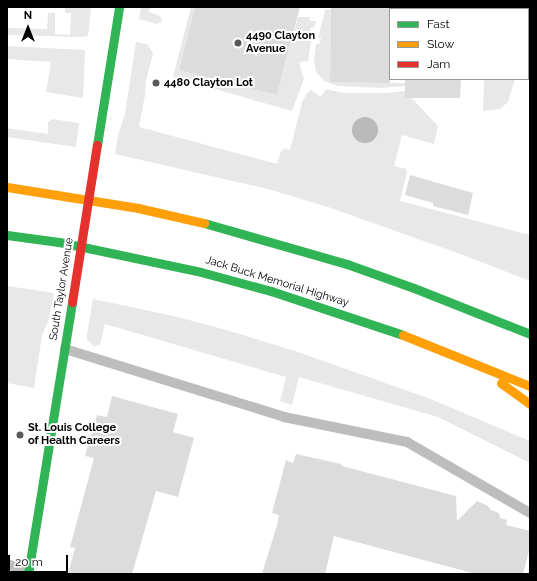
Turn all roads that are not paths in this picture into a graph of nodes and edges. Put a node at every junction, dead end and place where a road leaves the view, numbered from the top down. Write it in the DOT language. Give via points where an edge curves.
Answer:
graph roads {
  1 [pos="118,7"];
  2 [pos="7,187"];
  3 [pos="7,235"];
  4 [pos="530,334"];
  5 [pos="64,349"];
  6 [pos="474,363"];
  7 [pos="530,386"];
  8 [pos="530,404"];
  9 [pos="530,513"];
  10 [pos="7,564"];
  11 [pos="29,572"];
  1 -- 5 [label="main road, South Taylor Avenue, bridge"];
  2 -- 4 [label="main road" via="138,208 209,224 347,264"];
  3 -- 6 [label="main road, Jack Buck Memorial Highway" via="66,244 215,276 339,313"];
  5 -- 9 [label="lane" via="284,417 407,442"];
  5 -- 11 [label="main road, South Taylor Avenue"];
  6 -- 7 [label="main road, Jack Buck Memorial Highway"];
  6 -- 8 [label="main road"];
  10 -- 11 [label="lane"];
}
